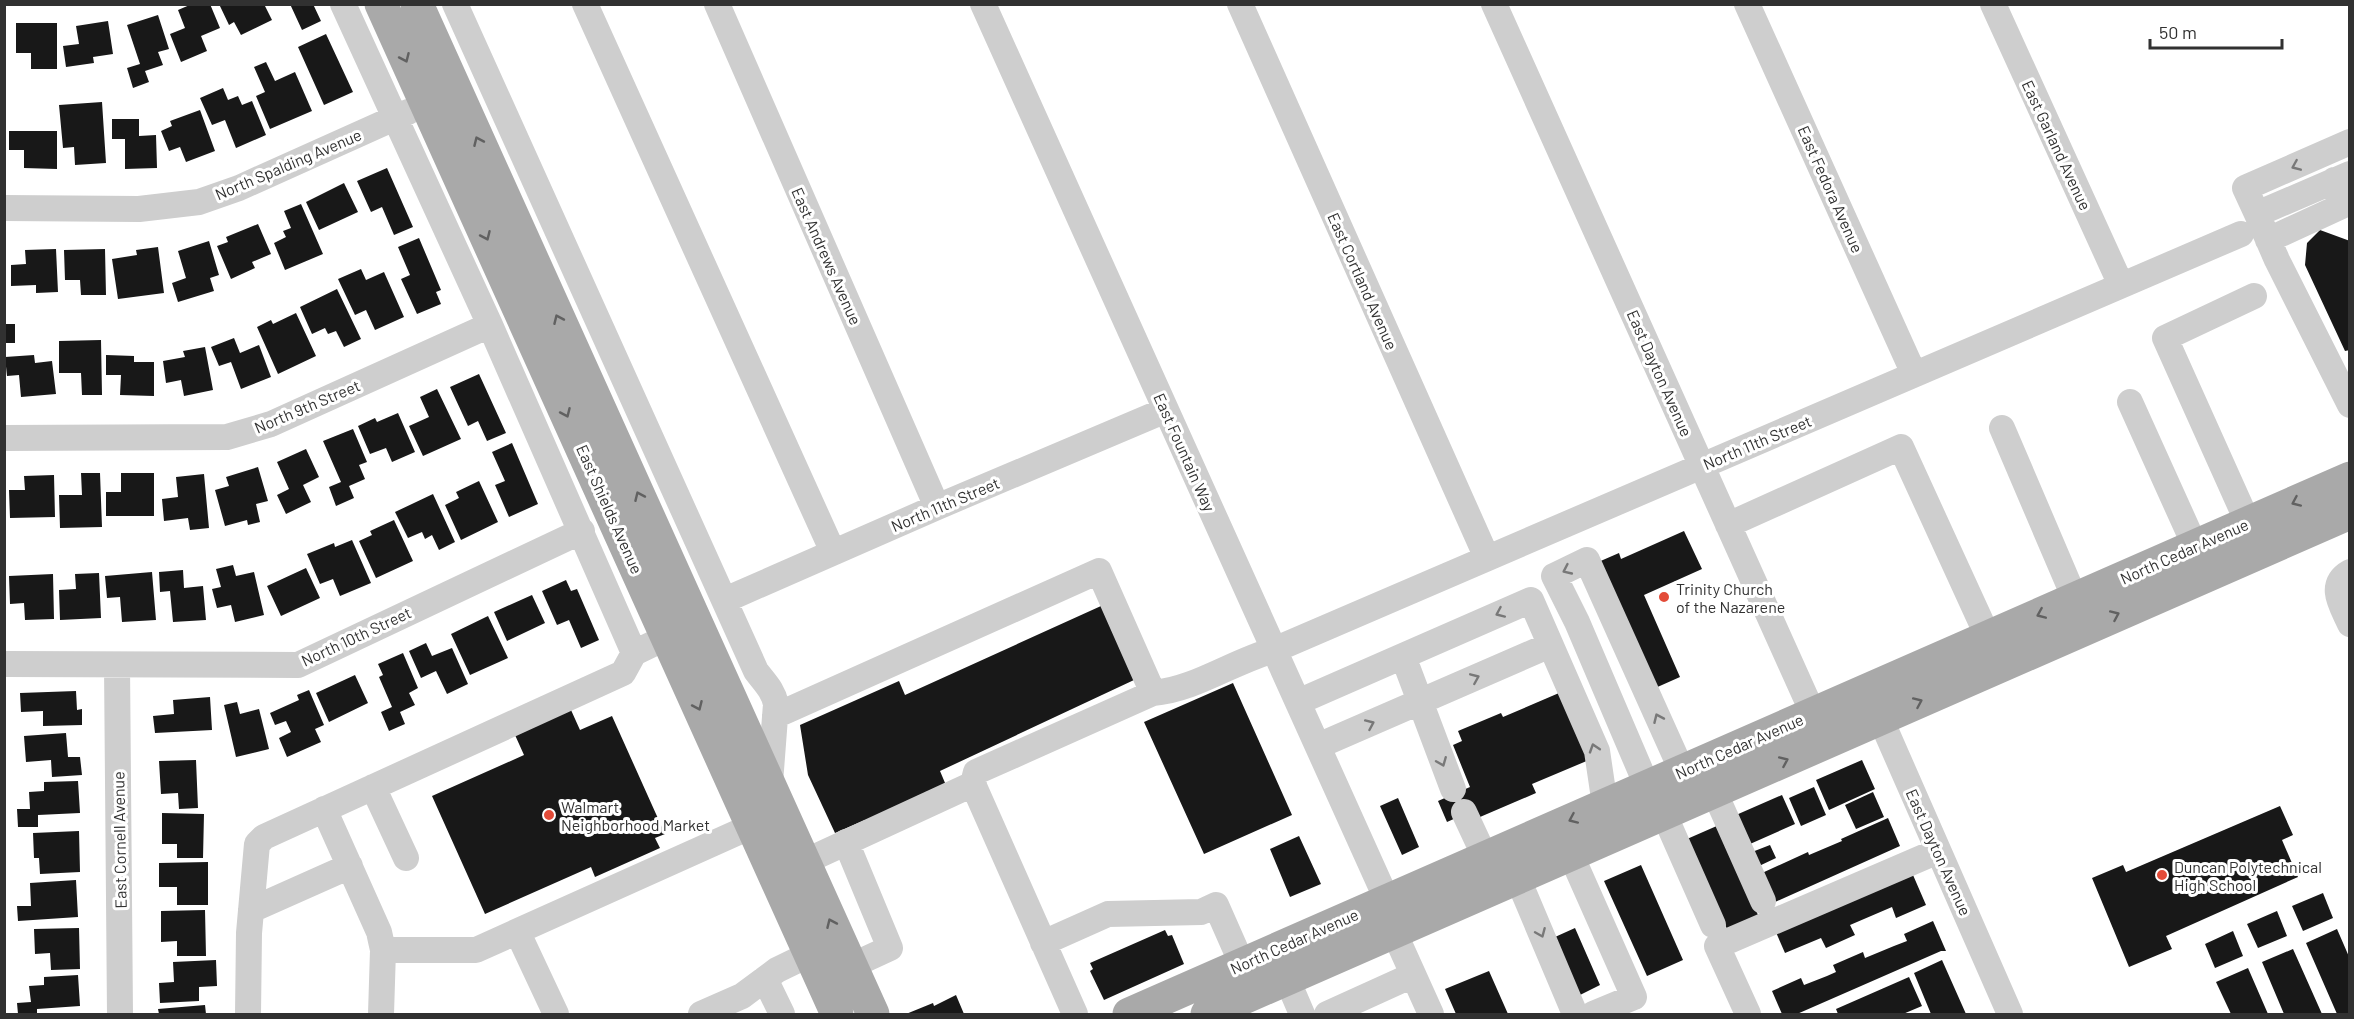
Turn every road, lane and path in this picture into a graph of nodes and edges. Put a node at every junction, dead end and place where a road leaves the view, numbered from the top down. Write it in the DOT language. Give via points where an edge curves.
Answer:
graph roads {
  1 [pos="343,4"];
  2 [pos="381,4"];
  3 [pos="417,4"];
  4 [pos="455,4"];
  5 [pos="585,4"];
  6 [pos="717,4"];
  7 [pos="983,4"];
  8 [pos="1240,4"];
  9 [pos="1494,4"];
  10 [pos="1747,4"];
  11 [pos="1993,4"];
  12 [pos="456,91"];
  13 [pos="426,104"];
  14 [pos="394,118"];
  15 [pos="2349,142"];
  16 [pos="2342,177"];
  17 [pos="2347,206"];
  18 [pos="4,208"];
  19 [pos="2257,214"];
  20 [pos="2241,234"];
  21 [pos="2268,240"];
  22 [pos="2121,285"];
  23 [pos="2254,296"];
  24 [pos="490,325"];
  25 [pos="1914,374"];
  26 [pos="2130,402"];
  27 [pos="2349,405"];
  28 [pos="1166,410"];
  29 [pos="2002,428"];
  30 [pos="4,438"];
  31 [pos="1701,466"];
  32 [pos="2349,478"];
  33 [pos="937,507"];
  34 [pos="2349,513"];
  35 [pos="2248,523"];
  36 [pos="617,524"];
  37 [pos="1728,525"];
  38 [pos="582,531"];
  39 [pos="2195,546"];
  40 [pos="833,552"];
  41 [pos="1487,558"];
  42 [pos="2349,572"];
  43 [pos="2075,599"];
  44 [pos="725,600"];
  45 [pos="2349,624"];
  46 [pos="1988,637"];
  47 [pos="667,638"];
  48 [pos="1550,645"];
  49 [pos="1274,650"];
  50 [pos="634,653"];
  51 [pos="1403,656"];
  52 [pos="4,664"];
  53 [pos="117,665"];
  54 [pos="1153,693"];
  55 [pos="1422,701"];
  56 [pos="1298,702"];
  57 [pos="1874,704"];
  58 [pos="775,716"];
  59 [pos="1819,728"];
  60 [pos="744,729"];
  61 [pos="1318,746"];
  62 [pos="1682,771"];
  63 [pos="973,784"];
  64 [pos="373,786"];
  65 [pos="1647,786"];
  66 [pos="770,787"];
  67 [pos="1714,792"];
  68 [pos="1605,805"];
  69 [pos="324,809"];
  70 [pos="1664,814"];
  71 [pos="752,826"];
  72 [pos="846,842"];
  73 [pos="1938,851"];
  74 [pos="1571,855"];
  75 [pos="1485,857"];
  76 [pos="406,858"];
  77 [pos="804,862"];
  78 [pos="350,867"];
  79 [pos="1518,879"];
  80 [pos="1387,900"];
  81 [pos="1762,901"];
  82 [pos="251,910"];
  83 [pos="1713,925"];
  84 [pos="1394,932"];
  85 [pos="518,933"];
  86 [pos="1043,943"];
  87 [pos="382,950"];
  88 [pos="810,954"];
  89 [pos="1242,964"];
  90 [pos="851,966"];
  91 [pos="1413,975"];
  92 [pos="765,979"];
  93 [pos="1287,980"];
  94 [pos="830,1012"];
  95 [pos="1425,1013"];
  96 [pos="120,1014"];
  97 [pos="248,1014"];
  98 [pos="381,1014"];
  99 [pos="556,1014"];
  100 [pos="701,1014"];
  101 [pos="782,1014"];
  102 [pos="873,1014"];
  103 [pos="1075,1014"];
  104 [pos="1129,1014"];
  105 [pos="1165,1014"];
  106 [pos="1207,1014"];
  107 [pos="1302,1014"];
  108 [pos="1327,1014"];
  109 [pos="1575,1014"];
  110 [pos="1593,1014"];
  111 [pos="1748,1014"];
  112 [pos="2010,1014"];
  1 -- 14 [label="street"];
  2 -- 13 [label="main road, East Shields Avenue, one-way"];
  3 -- 12 [label="main road, East Shields Avenue"];
  4 -- 44 [label="street"];
  5 -- 40 [label="street"];
  6 -- 33 [label="street, East Andrews Avenue"];
  7 -- 28 [label="street, East Fountain Way"];
  8 -- 41 [label="street, East Cortland Avenue"];
  9 -- 31 [label="street, East Dayton Avenue"];
  10 -- 25 [label="street, East Fedora Avenue"];
  11 -- 22 [label="street, East Garland Avenue"];
  12 -- 13 [label="street, North Spalding Avenue"];
  60 -- 12 [label="main road, East Shields Avenue, one-way"];
  13 -- 14 [label="street, North Spalding Avenue"];
  13 -- 36 [label="main road, East Shields Avenue, one-way"];
  14 -- 18 [label="street, North Spalding Avenue" via="239,188 199,201 139,208"];
  14 -- 24 [label="street"];
  15 -- 19 [label="street, one-way" via="2245,188"];
  16 -- 17 [label="street"];
  16 -- 19 [label="street"];
  17 -- 21 [label="street"];
  19 -- 21 [label="street"];
  20 -- 22 [label="street, North 11th Street"];
  21 -- 27 [label="street"];
  22 -- 25 [label="street, North 11th Street"];
  23 -- 35 [label="street" via="2165,339"];
  24 -- 30 [label="street, North 9th Street" via="271,424 227,436"];
  24 -- 38 [label="street"];
  25 -- 31 [label="street, North 11th Street"];
  26 -- 39 [label="street"];
  28 -- 33 [label="street, North 11th Street"];
  28 -- 49 [label="street, East Fountain Way"];
  29 -- 43 [label="street"];
  31 -- 37 [label="street, East Dayton Avenue"];
  31 -- 41 [label="street, North 11th Street"];
  32 -- 35 [label="main road, North Cedar Avenue, one-way"];
  33 -- 40 [label="street, North 11th Street"];
  57 -- 34 [label="main road, North Cedar Avenue, one-way"];
  35 -- 39 [label="main road, North Cedar Avenue"];
  36 -- 47 [label="main road, East Shields Avenue"];
  36 -- 60 [label="main road" via="626,524 640,535 696,659"];
  37 -- 46 [label="street" via="1901,447"];
  37 -- 59 [label="street, East Dayton Avenue"];
  38 -- 50 [label="street"];
  38 -- 53 [label="street, North 10th Street" via="298,664"];
  39 -- 43 [label="main road, North Cedar Avenue"];
  40 -- 44 [label="street, North 11th Street"];
  41 -- 49 [label="street, North 11th Street"];
  42 -- 45 [label="street" via="2340,579 2337,594"];
  43 -- 46 [label="main road, North Cedar Avenue, one-way"];
  44 -- 58 [label="street" via="756,671 774,696"];
  46 -- 57 [label="main road, North Cedar Avenue"];
  47 -- 50 [label="street"];
  47 -- 71 [label="main road, East Shields Avenue, one-way"];
  48 -- 51 [label="street, one-way" via="1531,600"];
  55 -- 48 [label="street, one-way"];
  68 -- 48 [label="street, one-way" via="1597,751"];
  49 -- 54 [label="street, North 11th Street" via="1171,692"];
  49 -- 56 [label="street, East Fountain Way"];
  50 -- 64 [label="street" via="623,673"];
  51 -- 55 [label="street"];
  51 -- 56 [label="street"];
  52 -- 53 [label="street, North 10th Street"];
  53 -- 96 [label="street, East Cornell Avenue"];
  54 -- 58 [label="street" via="1099,572"];
  54 -- 63 [label="street, North 11th Street" via="976,772"];
  61 -- 55 [label="street, one-way"];
  55 -- 75 [label="street, one-way" via="1431,734"];
  56 -- 61 [label="street, East Fountain Way"];
  57 -- 59 [label="main road, North Cedar Avenue"];
  57 -- 73 [label="street, East Dayton Avenue"];
  58 -- 66 [label="street"];
  59 -- 62 [label="main road, North Cedar Avenue"];
  67 -- 59 [label="main road, North Cedar Avenue, one-way"];
  60 -- 66 [label="main road, East Shields Avenue"];
  61 -- 80 [label="street, East Fountain Way"];
  62 -- 65 [label="main road, North Cedar Avenue"];
  62 -- 65 [label="street, one-way" via="1587,560 1554,576"];
  63 -- 72 [label="street"];
  63 -- 86 [label="street"];
  64 -- 69 [label="street"];
  64 -- 76 [label="street"];
  65 -- 68 [label="main road, North Cedar Avenue"];
  66 -- 77 [label="main road, East Shields Avenue"];
  67 -- 70 [label="main road, North Cedar Avenue"];
  67 -- 81 [label="street"];
  68 -- 75 [label="main road, North Cedar Avenue, one-way"];
  69 -- 78 [label="street"];
  69 -- 82 [label="street" via="256,844"];
  70 -- 74 [label="main road, North Cedar Avenue"];
  70 -- 83 [label="street"];
  71 -- 77 [label="main road" via="771,833 787,858"];
  71 -- 85 [label="street"];
  71 -- 88 [label="main road, East Shields Avenue"];
  72 -- 77 [label="street"];
  72 -- 90 [label="street" via="890,948"];
  73 -- 111 [label="street" via="1717,946"];
  73 -- 112 [label="street, East Dayton Avenue"];
  74 -- 79 [label="main road, North Cedar Avenue"];
  74 -- 110 [label="street" via="1634,998"];
  75 -- 80 [label="main road, North Cedar Avenue"];
  75 -- 84 [label="main road" via="1477,875 1403,909 1394,921"];
  90 -- 77 [label="main road, East Shields Avenue, one-way"];
  78 -- 82 [label="street"];
  78 -- 87 [label="street" via="379,932"];
  79 -- 84 [label="main road, North Cedar Avenue"];
  79 -- 109 [label="street, one-way"];
  80 -- 89 [label="main road, North Cedar Avenue"];
  80 -- 93 [label="main road" via="1386,912 1376,925 1299,959"];
  82 -- 97 [label="street"];
  84 -- 91 [label="street"];
  84 -- 93 [label="main road, North Cedar Avenue"];
  85 -- 87 [label="street" via="476,950"];
  85 -- 99 [label="street"];
  86 -- 89 [label="street" via="1108,914 1201,912 1216,905"];
  86 -- 103 [label="street"];
  87 -- 98 [label="street"];
  88 -- 92 [label="street"];
  88 -- 94 [label="main road, East Shields Avenue"];
  89 -- 104 [label="main road, North Cedar Avenue"];
  89 -- 105 [label="main road" via="1231,983"];
  90 -- 102 [label="main road, East Shields Avenue"];
  91 -- 95 [label="street"];
  91 -- 108 [label="street"];
  92 -- 100 [label="street" via="742,996"];
  92 -- 101 [label="street"];
  93 -- 106 [label="main road, North Cedar Avenue"];
  93 -- 107 [label="street"];
}
